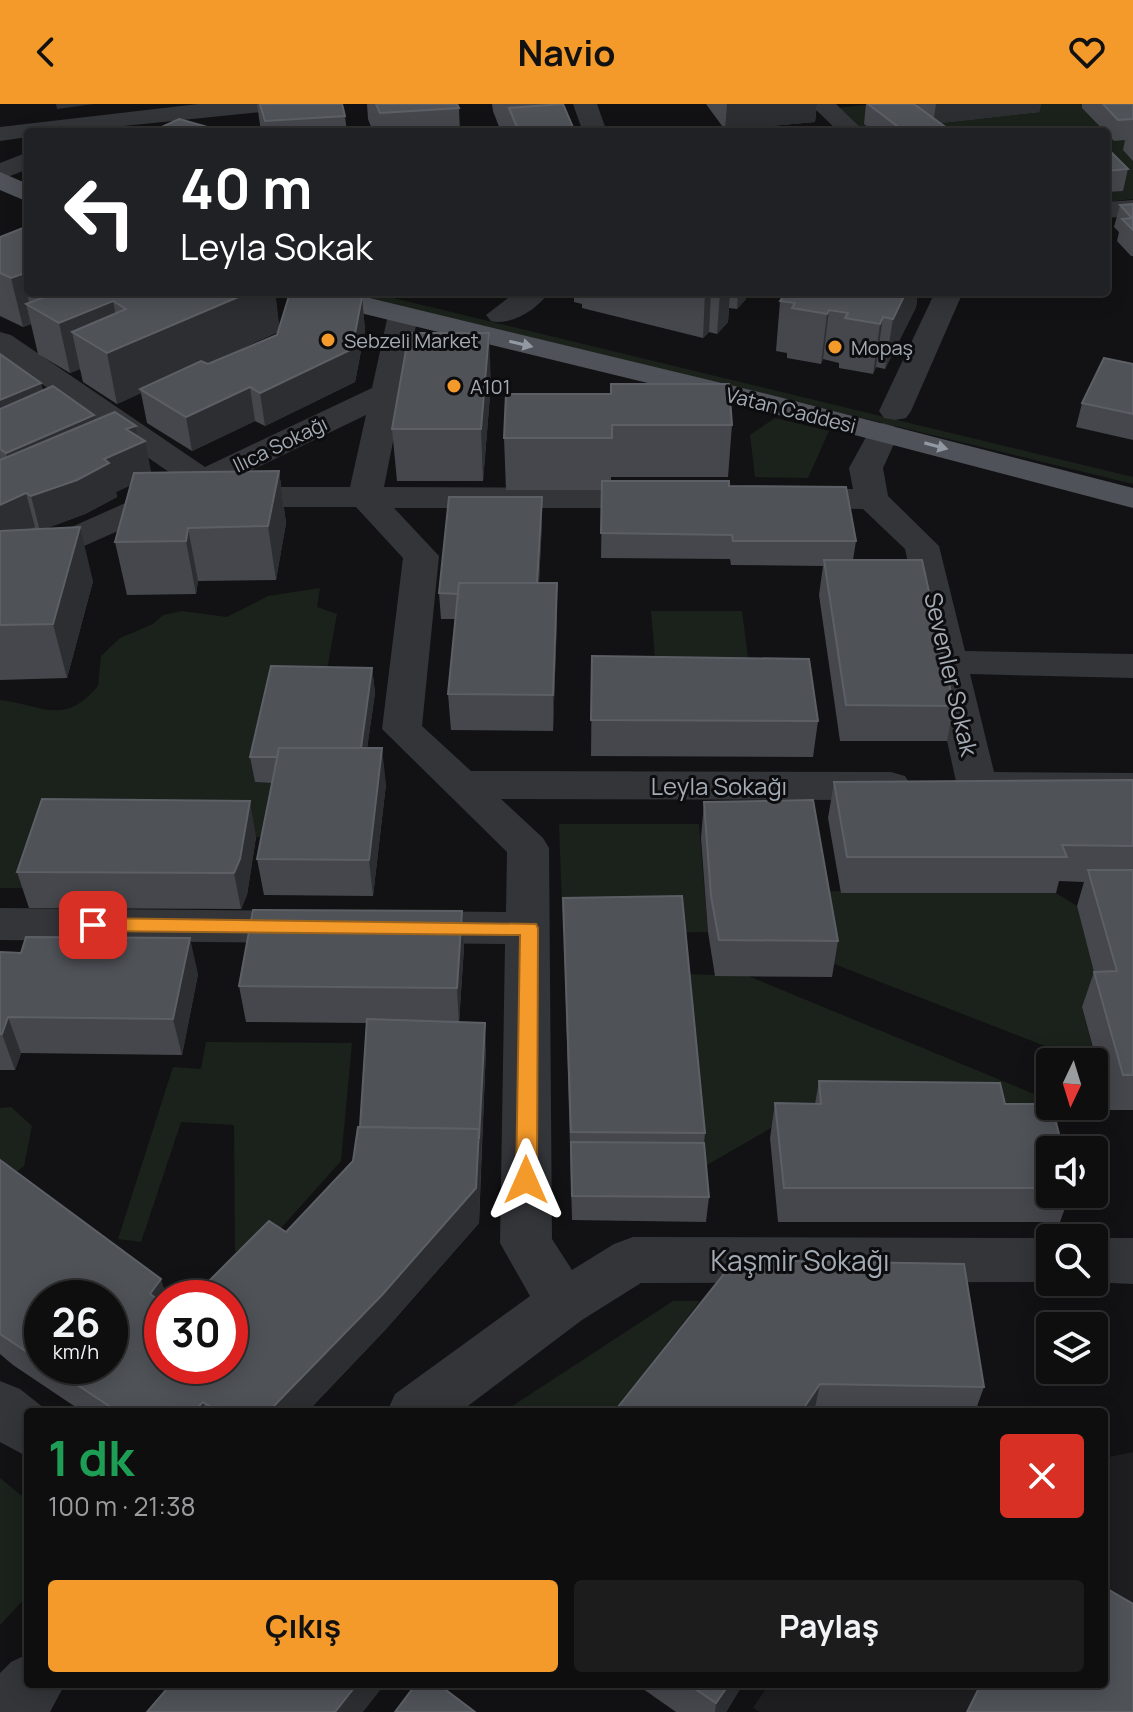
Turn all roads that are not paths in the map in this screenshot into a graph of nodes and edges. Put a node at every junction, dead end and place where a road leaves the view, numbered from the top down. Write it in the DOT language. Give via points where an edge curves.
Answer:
graph roads {
  1 [pos="272,104"];
  2 [pos="585,104"];
  3 [pos="822,104"];
  4 [pos="174,113"];
  5 [pos="33,116"];
  6 [pos="112,128"];
  7 [pos="594,128"];
  8 [pos="849,128"];
  9 [pos="0,134"];
  10 [pos="24,162"];
  11 [pos="0,172"];
  12 [pos="0,180"];
  13 [pos="24,192"];
  14 [pos="1133,208"];
  15 [pos="1110,210"];
  16 [pos="341,296"];
  17 [pos="529,296"];
  18 [pos="947,296"];
  19 [pos="405,304"];
  20 [pos="501,315"];
  21 [pos="0,341"];
  22 [pos="385,394"];
  23 [pos="889,422"];
  24 [pos="1133,469"];
  25 [pos="203,481"];
  26 [pos="365,497"];
  27 [pos="699,498"];
  28 [pos="763,498"];
  29 [pos="1133,498"];
  30 [pos="872,499"];
  31 [pos="0,572"];
  32 [pos="950,662"];
  33 [pos="1133,666"];
  34 [pos="460,785"];
  35 [pos="951,786"];
  36 [pos="1133,787"];
  37 [pos="0,924"];
  38 [pos="529,928"];
  39 [pos="1036,1261"];
  40 [pos="1108,1261"];
  41 [pos="1133,1261"];
  42 [pos="563,1303"];
  43 [pos="0,1407"];
  44 [pos="420,1408"];
  45 [pos="24,1427"];
  46 [pos="29,1688"];
  47 [pos="7,1712"];
  1 -- 4 [label="street"];
  2 -- 7 [label="street"];
  3 -- 8 [label="street"];
  4 -- 5 [label="street"];
  4 -- 6 [label="street"];
  5 -- 9 [label="street"];
  10 -- 11 [label="street"];
  12 -- 13 [label="main road"];
  14 -- 15 [label="street"];
  16 -- 19 [label="main road, Vatan Caddesi"];
  17 -- 20 [label="street"];
  18 -- 23 [label="street"];
  19 -- 20 [label="main road, Vatan Caddesi"];
  19 -- 22 [label="street"];
  19 -- 23 [label="main road, Vatan Caddesi, one-way"];
  20 -- 23 [label="main road, Vatan Caddesi"];
  21 -- 25 [label="street"];
  22 -- 25 [label="street, Ilıca Sokağı"];
  22 -- 26 [label="street"];
  23 -- 24 [label="main road, Vatan Caddesi"];
  23 -- 29 [label="main road, Vatan Caddesi, one-way"];
  23 -- 30 [label="street" via="866,468"];
  25 -- 26 [label="street" via="233,497"];
  25 -- 31 [label="street, Ilıca Sokağı"];
  26 -- 27 [label="street"];
  26 -- 34 [label="street" via="421,556 402,729"];
  28 -- 30 [label="street"];
  30 -- 32 [label="street, Sevenler Sokak" via="922,546"];
  32 -- 33 [label="street"];
  32 -- 35 [label="street, Sevenler Sokak"];
  34 -- 35 [label="street, Leyla Sokağı"];
  34 -- 38 [label="street" via="528,848"];
  35 -- 36 [label="street, Sevenler Sokak"];
  37 -- 38 [label="street"];
  38 -- 42 [label="street" via="526,1243"];
  39 -- 42 [label="street, Kaşmir Sokağı" via="633,1260"];
  40 -- 41 [label="street"];
  42 -- 44 [label="street, Kaşmir Sokağı"];
  43 -- 45 [label="street"];
  46 -- 47 [label="street"];
}
